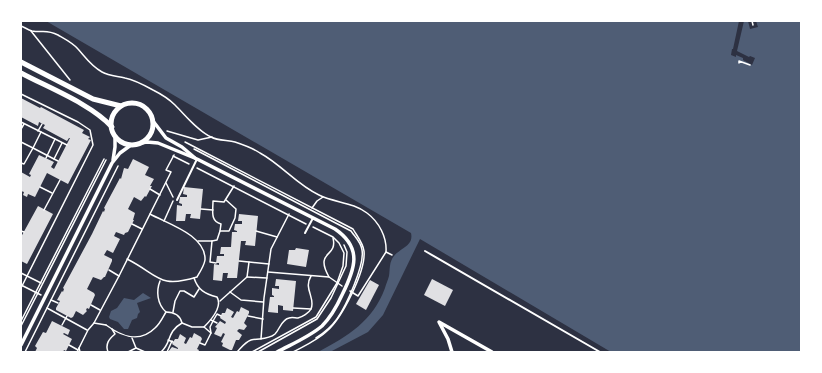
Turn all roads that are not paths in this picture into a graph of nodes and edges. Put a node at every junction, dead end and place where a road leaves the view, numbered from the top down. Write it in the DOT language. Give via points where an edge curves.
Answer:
graph roads {
  1 [pos="21,62"];
  2 [pos="21,73"];
  3 [pos="121,106"];
  4 [pos="153,121"];
  5 [pos="112,127"];
  6 [pos="115,136"];
  7 [pos="141,143"];
  8 [pos="131,145"];
  9 [pos="197,159"];
  10 [pos="112,163"];
  11 [pos="177,200"];
  12 [pos="313,218"];
  13 [pos="305,233"];
  14 [pos="425,251"];
  15 [pos="21,345"];
  16 [pos="277,352"];
  17 [pos="452,352"];
  18 [pos="492,352"];
  19 [pos="600,352"];
  1 -- 3 [label="main road" via="93,99"];
  2 -- 5 [label="main road" via="88,108"];
  3 -- 4 [label="main road" via="138,104 148,110"];
  3 -- 5 [label="main road" via="113,116"];
  4 -- 7 [label="main road" via="151,134"];
  4 -- 9 [label="street" via="166,138"];
  5 -- 6 [label="main road"];
  6 -- 8 [label="main road"];
  6 -- 10 [label="street"];
  7 -- 8 [label="main road"];
  7 -- 9 [label="street" via="158,143"];
  8 -- 10 [label="street" via="120,152"];
  9 -- 11 [label="lane"];
  9 -- 12 [label="street"];
  10 -- 15 [label="street"];
  12 -- 13 [label="lane"];
  12 -- 16 [label="street" via="341,233 351,245 355,260 354,268 332,313 321,326"];
  14 -- 19 [label="lane"];
  17 -- 18 [label="street" via="439,322"];
}
